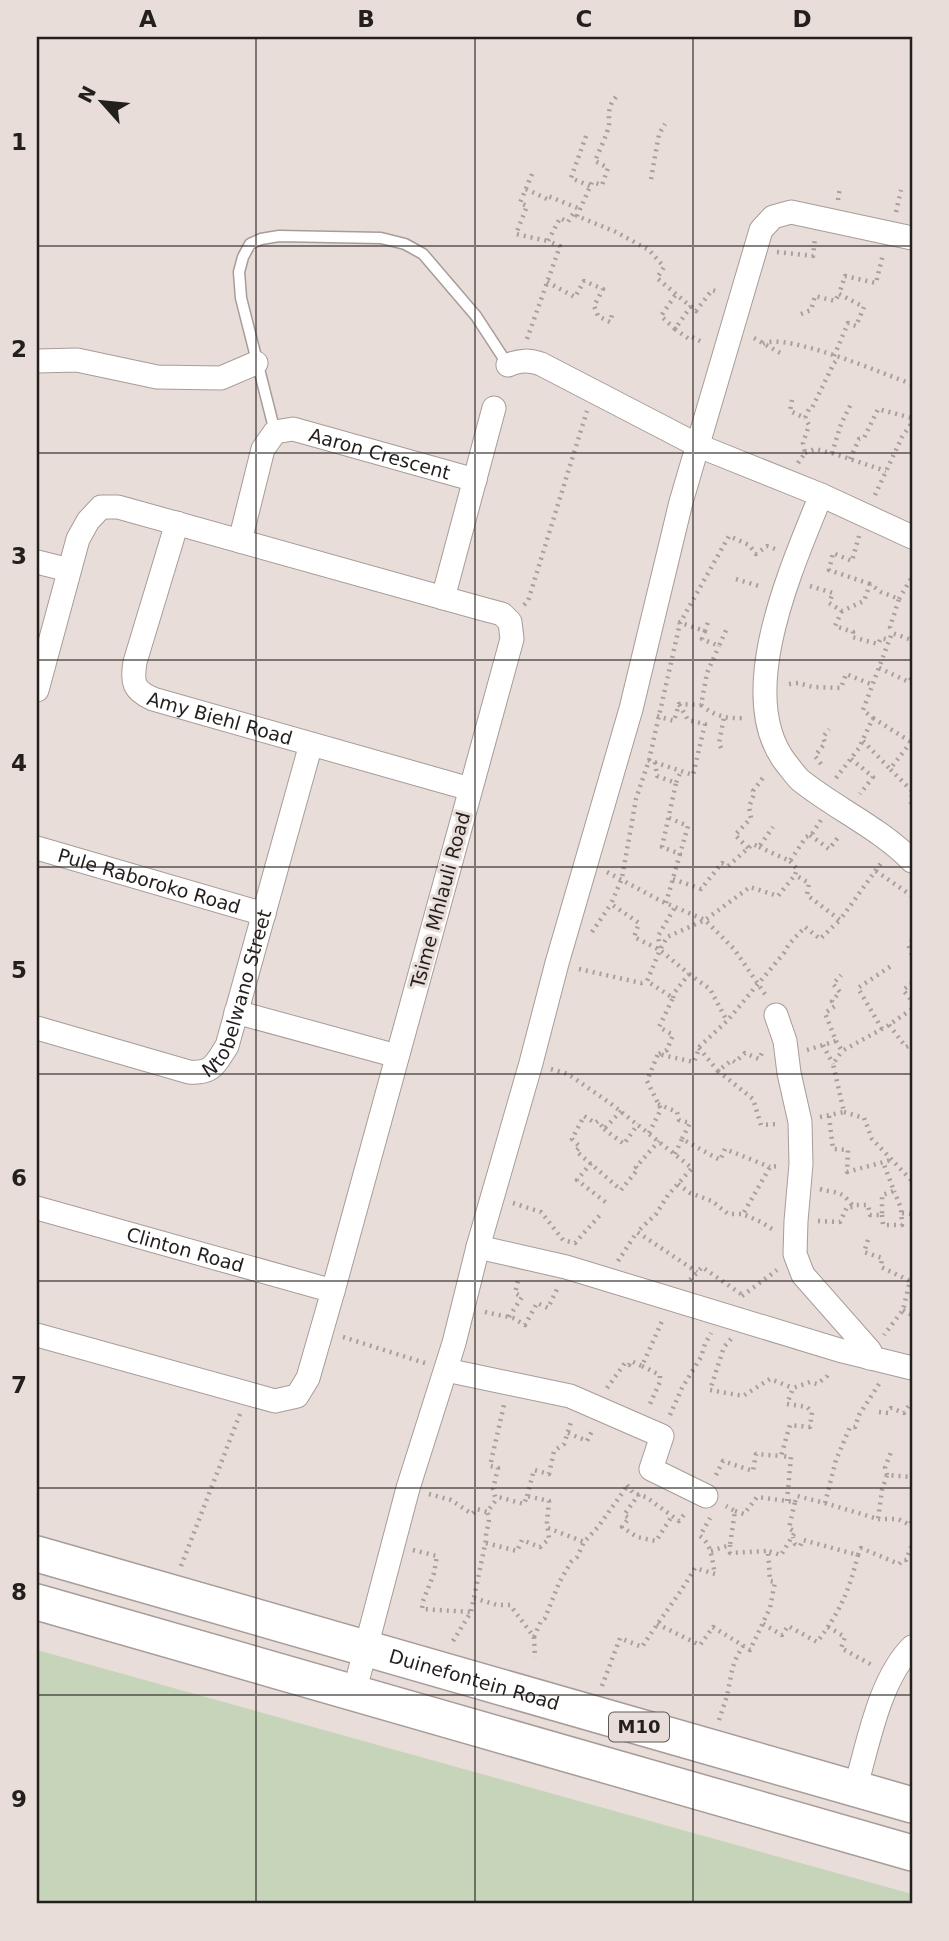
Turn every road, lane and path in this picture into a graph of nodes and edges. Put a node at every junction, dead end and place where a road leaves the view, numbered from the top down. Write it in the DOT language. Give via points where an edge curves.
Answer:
graph roads {
  1 [pos="615,97"];
  2 [pos="665,124"];
  3 [pos="586,136"];
  4 [pos="532,174"];
  5 [pos="651,179"];
  6 [pos="590,186"];
  7 [pos="526,189"];
  8 [pos="580,209"];
  9 [pos="803,215"];
  10 [pos="577,216"];
  11 [pos="882,232"];
  12 [pos="912,238"];
  13 [pos="548,241"];
  14 [pos="755,248"];
  15 [pos="547,282"];
  16 [pos="676,294"];
  17 [pos="839,294"];
  18 [pos="740,299"];
  19 [pos="691,306"];
  20 [pos="613,312"];
  21 [pos="801,314"];
  22 [pos="732,326"];
  23 [pos="676,329"];
  24 [pos="763,344"];
  25 [pos="724,354"];
  26 [pos="782,355"];
  27 [pos="836,357"];
  28 [pos="37,361"];
  29 [pos="256,363"];
  30 [pos="514,363"];
  31 [pos="912,384"];
  32 [pos="594,390"];
  33 [pos="792,400"];
  34 [pos="851,404"];
  35 [pos="494,408"];
  36 [pos="805,418"];
  37 [pos="912,421"];
  38 [pos="275,432"];
  39 [pos="699,446"];
  40 [pos="804,453"];
  41 [pos="832,453"];
  42 [pos="850,459"];
  43 [pos="886,471"];
  44 [pos="475,480"];
  45 [pos="787,482"];
  46 [pos="821,495"];
  47 [pos="177,523"];
  48 [pos="912,537"];
  49 [pos="240,541"];
  50 [pos="796,555"];
  51 [pos="37,562"];
  52 [pos="69,570"];
  53 [pos="912,578"];
  54 [pos="788,580"];
  55 [pos="443,598"];
  56 [pos="899,599"];
  57 [pos="842,611"];
  58 [pos="654,614"];
  59 [pos="510,622"];
  60 [pos="708,622"];
  61 [pos="680,623"];
  62 [pos="727,628"];
  63 [pos="705,631"];
  64 [pos="892,633"];
  65 [pos="890,640"];
  66 [pos="912,640"];
  67 [pos="719,646"];
  68 [pos="880,668"];
  69 [pos="912,677"];
  70 [pos="873,685"];
  71 [pos="765,687"];
  72 [pos="37,690"];
  73 [pos="680,704"];
  74 [pos="701,705"];
  75 [pos="631,709"];
  76 [pos="766,716"];
  77 [pos="659,717"];
  78 [pos="724,717"];
  79 [pos="873,718"];
  80 [pos="829,729"];
  81 [pos="863,741"];
  82 [pos="912,743"];
  83 [pos="311,744"];
  84 [pos="721,748"];
  85 [pos="620,751"];
  86 [pos="780,756"];
  87 [pos="851,759"];
  88 [pos="649,760"];
  89 [pos="655,762"];
  90 [pos="890,769"];
  91 [pos="681,771"];
  92 [pos="676,782"];
  93 [pos="470,789"];
  94 [pos="912,790"];
  95 [pos="912,796"];
  96 [pos="834,803"];
  97 [pos="912,804"];
  98 [pos="669,818"];
  99 [pos="773,827"];
  100 [pos="810,835"];
  101 [pos="892,844"];
  102 [pos="759,847"];
  103 [pos="37,848"];
  104 [pos="748,848"];
  105 [pos="680,854"];
  106 [pos="789,861"];
  107 [pos="912,861"];
  108 [pos="587,863"];
  109 [pos="876,871"];
  110 [pos="795,875"];
  111 [pos="622,878"];
  112 [pos="673,879"];
  113 [pos="912,896"];
  114 [pos="666,903"];
  115 [pos="675,907"];
  116 [pos="264,914"];
  117 [pos="705,920"];
  118 [pos="840,920"];
  119 [pos="912,941"];
  120 [pos="660,950"];
  121 [pos="912,954"];
  122 [pos="557,963"];
  123 [pos="891,966"];
  124 [pos="690,974"];
  125 [pos="841,975"];
  126 [pos="647,981"];
  127 [pos="758,983"];
  128 [pos="912,983"];
  129 [pos="673,998"];
  130 [pos="912,1001"];
  131 [pos="912,1009"];
  132 [pos="236,1012"];
  133 [pos="776,1015"];
  134 [pos="727,1021"];
  135 [pos="889,1025"];
  136 [pos="37,1028"];
  137 [pos="882,1029"];
  138 [pos="836,1041"];
  139 [pos="912,1044"];
  140 [pos="823,1045"];
  141 [pos="699,1048"];
  142 [pos="786,1049"];
  143 [pos="842,1051"];
  144 [pos="658,1054"];
  145 [pos="397,1056"];
  146 [pos="531,1063"];
  147 [pos="833,1064"];
  148 [pos="718,1071"];
  149 [pos="658,1104"];
  150 [pos="621,1111"];
  151 [pos="844,1112"];
  152 [pos="829,1115"];
  153 [pos="800,1122"];
  154 [pos="638,1124"];
  155 [pos="604,1129"];
  156 [pos="649,1133"];
  157 [pos="682,1139"];
  158 [pos="659,1141"];
  159 [pos="675,1154"];
  160 [pos="891,1160"];
  161 [pos="883,1162"];
  162 [pos="591,1163"];
  163 [pos="770,1167"];
  164 [pos="801,1169"];
  165 [pos="912,1181"];
  166 [pos="678,1184"];
  167 [pos="894,1191"];
  168 [pos="494,1194"];
  169 [pos="608,1204"];
  170 [pos="37,1208"];
  171 [pos="869,1208"];
  172 [pos="902,1213"];
  173 [pos="743,1214"];
  174 [pos="912,1214"];
  175 [pos="600,1215"];
  176 [pos="882,1215"];
  177 [pos="796,1221"];
  178 [pos="564,1240"];
  179 [pos="868,1240"];
  180 [pos="796,1245"];
  181 [pos="478,1247"];
  182 [pos="566,1267"];
  183 [pos="697,1272"];
  184 [pos="911,1281"];
  185 [pos="333,1291"];
  186 [pos="743,1295"];
  187 [pos="671,1300"];
  188 [pos="904,1310"];
  189 [pos="482,1311"];
  190 [pos="720,1314"];
  191 [pos="912,1315"];
  192 [pos="322,1330"];
  193 [pos="37,1335"];
  194 [pos="839,1350"];
  195 [pos="886,1360"];
  196 [pos="642,1366"];
  197 [pos="446,1370"];
  198 [pos="509,1383"];
  199 [pos="248,1394"];
  200 [pos="570,1396"];
  201 [pos="912,1401"];
  202 [pos="594,1406"];
  203 [pos="879,1412"];
  204 [pos="639,1426"];
  205 [pos="662,1436"];
  206 [pos="891,1452"];
  207 [pos="781,1455"];
  208 [pos="651,1469"];
  209 [pos="887,1475"];
  210 [pos="912,1477"];
  211 [pos="408,1488"];
  212 [pos="639,1494"];
  213 [pos="495,1496"];
  214 [pos="527,1496"];
  215 [pos="787,1501"];
  216 [pos="795,1502"];
  217 [pos="825,1503"];
  218 [pos="710,1505"];
  219 [pos="487,1511"];
  220 [pos="735,1511"];
  221 [pos="672,1516"];
  222 [pos="912,1518"];
  223 [pos="878,1519"];
  224 [pos="911,1525"];
  225 [pos="548,1528"];
  226 [pos="793,1537"];
  227 [pos="584,1542"];
  228 [pos="486,1543"];
  229 [pos="393,1545"];
  230 [pos="730,1545"];
  231 [pos="912,1545"];
  232 [pos="768,1550"];
  233 [pos="710,1551"];
  234 [pos="37,1554"];
  235 [pos="858,1555"];
  236 [pos="906,1560"];
  237 [pos="912,1564"];
  238 [pos="171,1593"];
  239 [pos="474,1598"];
  240 [pos="37,1602"];
  241 [pos="471,1612"];
  242 [pos="657,1624"];
  243 [pos="763,1624"];
  244 [pos="828,1628"];
  245 [pos="534,1637"];
  246 [pos="453,1641"];
  247 [pos="743,1646"];
  248 [pos="912,1647"];
  249 [pos="366,1648"];
  250 [pos="535,1658"];
  251 [pos="891,1676"];
  252 [pos="601,1687"];
  253 [pos="354,1693"];
  254 [pos="710,1747"];
  255 [pos="855,1789"];
  256 [pos="912,1805"];
  257 [pos="912,1853"];
  1 -- 6 [label="path" via="595,161 608,168 602,185 592,182"];
  2 -- 5 [label="path"];
  3 -- 6 [label="path" via="571,178"];
  4 -- 7 [label="path"];
  6 -- 8 [label="path"];
  7 -- 8 [label="path"];
  7 -- 13 [label="path" via="520,203 527,206 516,234"];
  8 -- 10 [label="path"];
  9 -- 11 [label="street"];
  9 -- 14 [label="street" via="791,212 773,217 761,230"];
  9 -- 14 [label="path" via="803,233 816,236 813,256"];
  10 -- 13 [label="path" via="573,214 568,222 560,218"];
  10 -- 16 [label="path" via="649,250 664,267 656,278"];
  11 -- 12 [label="street"];
  11 -- 17 [label="path" via="876,250 884,253 876,283 845,276"];
  13 -- 15 [label="path" via="560,246"];
  14 -- 18 [label="street"];
  15 -- 20 [label="path" via="575,296 584,281 603,289 594,306 597,316 610,322"];
  15 -- 30 [label="path"];
  16 -- 19 [label="path"];
  16 -- 23 [label="path" via="661,316"];
  17 -- 21 [label="path" via="835,301 815,296 811,310"];
  17 -- 27 [label="path" via="864,306 856,327 848,323"];
  18 -- 19 [label="path" via="712,290 696,311"];
  18 -- 22 [label="street"];
  19 -- 23 [label="path"];
  22 -- 24 [label="path"];
  22 -- 25 [label="street"];
  23 -- 25 [label="path" via="689,340 692,337"];
  24 -- 26 [label="path"];
  24 -- 27 [label="path" via="769,340 798,344"];
  25 -- 39 [label="street"];
  27 -- 31 [label="path"];
  27 -- 36 [label="path"];
  28 -- 29 [label="street" via="77,360 157,377 222,378"];
  29 -- 30 [label="lane" via="239,272 250,244 279,236 381,238 405,244 423,254"];
  29 -- 38 [label="lane"];
  30 -- 32 [label="street" via="530,360"];
  32 -- 39 [label="street"];
  32 -- 59 [label="path" via="528,601"];
  33 -- 36 [label="path" via="790,411"];
  34 -- 41 [label="path"];
  35 -- 44 [label="street"];
  36 -- 40 [label="path" via="809,425"];
  37 -- 42 [label="path" via="878,409"];
  38 -- 44 [label="street, Aaron Crescent" via="293,429"];
  38 -- 49 [label="street" via="263,449"];
  39 -- 45 [label="street"];
  39 -- 58 [label="street"];
  40 -- 41 [label="path" via="815,449"];
  40 -- 45 [label="path"];
  41 -- 42 [label="path"];
  42 -- 43 [label="path"];
  44 -- 55 [label="street"];
  45 -- 46 [label="street"];
  46 -- 48 [label="street"];
  46 -- 50 [label="street"];
  47 -- 49 [label="street"];
  47 -- 52 [label="street" via="118,507 101,507 78,539"];
  47 -- 83 [label="street, Amy Biehl Road" via="135,662 140,694"];
  49 -- 55 [label="street"];
  50 -- 54 [label="street"];
  50 -- 61 [label="path" via="766,546 756,554 749,545 729,537"];
  51 -- 52 [label="street"];
  52 -- 72 [label="street"];
  53 -- 56 [label="path"];
  54 -- 57 [label="path" via="833,593 829,603"];
  54 -- 71 [label="street"];
  55 -- 59 [label="street" via="502,614"];
  56 -- 57 [label="path" via="870,584 864,601"];
  56 -- 64 [label="path"];
  57 -- 65 [label="path" via="835,626 853,632 852,637 878,644 881,638"];
  58 -- 61 [label="path"];
  58 -- 75 [label="street"];
  59 -- 93 [label="street, Tsime Mhlauli Road" via="512,639"];
  60 -- 63 [label="path"];
  61 -- 63 [label="path"];
  61 -- 77 [label="path"];
  62 -- 67 [label="path"];
  63 -- 67 [label="path" via="702,639"];
  64 -- 65 [label="path"];
  64 -- 66 [label="path"];
  65 -- 68 [label="path"];
  67 -- 74 [label="path" via="707,673"];
  68 -- 69 [label="path" via="909,682"];
  68 -- 70 [label="path"];
  70 -- 71 [label="path" via="846,674 841,688 798,683"];
  70 -- 79 [label="path" via="863,710"];
  71 -- 76 [label="street"];
  73 -- 74 [label="path"];
  73 -- 77 [label="path" via="674,721"];
  73 -- 91 [label="path" via="688,720 705,724 693,775"];
  74 -- 78 [label="path"];
  75 -- 77 [label="path"];
  75 -- 85 [label="street"];
  76 -- 78 [label="path"];
  76 -- 86 [label="street"];
  77 -- 88 [label="path"];
  78 -- 84 [label="path"];
  79 -- 81 [label="path"];
  79 -- 82 [label="path"];
  80 -- 96 [label="path" via="814,756 824,768"];
  81 -- 87 [label="path"];
  81 -- 90 [label="path"];
  82 -- 90 [label="path"];
  83 -- 93 [label="street, Amy Biehl Road"];
  83 -- 116 [label="street, Ntobelwano Street"];
  85 -- 88 [label="path"];
  85 -- 108 [label="street"];
  86 -- 96 [label="street" via="798,778"];
  86 -- 104 [label="path" via="753,790 751,818 735,835"];
  87 -- 96 [label="path"];
  87 -- 96 [label="path" via="873,777"];
  88 -- 89 [label="path"];
  88 -- 111 [label="path" via="636,799"];
  89 -- 91 [label="path"];
  89 -- 92 [label="path" via="657,776"];
  90 -- 94 [label="path"];
  91 -- 92 [label="path"];
  92 -- 98 [label="path"];
  93 -- 145 [label="street, Tsime Mhlauli Road"];
  95 -- 97 [label="path"];
  96 -- 100 [label="path"];
  96 -- 100 [label="path" via="829,849"];
  96 -- 101 [label="street"];
  98 -- 105 [label="path" via="662,847"];
  98 -- 105 [label="path" via="688,826"];
  99 -- 102 [label="path"];
  100 -- 106 [label="path"];
  101 -- 107 [label="street"];
  101 -- 109 [label="path"];
  102 -- 104 [label="path" via="753,844"];
  102 -- 106 [label="path"];
  103 -- 116 [label="street, Pule Raboroko Road"];
  104 -- 112 [label="path" via="727,866 722,863 701,889"];
  105 -- 112 [label="path"];
  106 -- 110 [label="path" via="797,869"];
  108 -- 111 [label="path"];
  108 -- 122 [label="street"];
  109 -- 113 [label="path"];
  109 -- 118 [label="path"];
  110 -- 117 [label="path" via="778,896 750,887"];
  110 -- 118 [label="path" via="809,883 807,895"];
  111 -- 114 [label="path"];
  111 -- 120 [label="path" via="611,904 639,923 634,937"];
  112 -- 114 [label="path"];
  114 -- 115 [label="path"];
  115 -- 117 [label="path"];
  115 -- 120 [label="path" via="658,936"];
  116 -- 132 [label="street, Ntobelwano Street"];
  117 -- 120 [label="path" via="667,937"];
  117 -- 127 [label="path" via="734,949"];
  118 -- 127 [label="path" via="820,939 805,927"];
  119 -- 121 [label="path" via="908,944"];
  120 -- 124 [label="path"];
  120 -- 126 [label="path"];
  122 -- 126 [label="path"];
  122 -- 146 [label="street"];
  123 -- 137 [label="path" via="858,988"];
  124 -- 129 [label="path"];
  124 -- 134 [label="path" via="710,989"];
  125 -- 138 [label="path" via="833,984 840,992 832,1001 835,1006 824,1013"];
  126 -- 129 [label="path"];
  127 -- 133 [label="path"];
  127 -- 134 [label="path"];
  128 -- 130 [label="path" via="904,990"];
  129 -- 144 [label="path" via="659,1027 673,1035 667,1050"];
  131 -- 135 [label="path"];
  132 -- 136 [label="street, Ntobelwano Street" via="227,1046 213,1067 202,1073"];
  132 -- 145 [label="street"];
  133 -- 142 [label="street"];
  134 -- 141 [label="path"];
  135 -- 137 [label="path"];
  135 -- 139 [label="path" via="906,1047"];
  137 -- 143 [label="path"];
  138 -- 140 [label="path"];
  138 -- 143 [label="path"];
  140 -- 142 [label="path"];
  140 -- 147 [label="path"];
  141 -- 144 [label="path" via="694,1062"];
  141 -- 148 [label="path"];
  142 -- 148 [label="path" via="768,1042 759,1059 745,1053"];
  142 -- 153 [label="street"];
  143 -- 147 [label="path"];
  144 -- 149 [label="path" via="647,1081"];
  145 -- 185 [label="street, Tsime Mhlauli Road"];
  146 -- 150 [label="path" via="568,1074"];
  146 -- 168 [label="street"];
  147 -- 151 [label="path"];
  148 -- 153 [label="path" via="753,1099 761,1125"];
  149 -- 156 [label="path" via="661,1110"];
  149 -- 157 [label="path" via="690,1123"];
  150 -- 154 [label="path"];
  150 -- 155 [label="path"];
  151 -- 152 [label="path"];
  151 -- 160 [label="path" via="864,1118 872,1139"];
  152 -- 153 [label="path"];
  152 -- 161 [label="path" via="833,1149 848,1150 847,1172"];
  153 -- 164 [label="street"];
  154 -- 155 [label="path" via="624,1144"];
  154 -- 156 [label="path"];
  155 -- 162 [label="path" via="584,1116 572,1139 580,1147 576,1151"];
  156 -- 158 [label="path"];
  157 -- 159 [label="path"];
  157 -- 163 [label="path" via="720,1160 725,1149"];
  158 -- 159 [label="path"];
  158 -- 162 [label="path" via="621,1189"];
  159 -- 166 [label="path" via="692,1168"];
  160 -- 161 [label="path"];
  160 -- 165 [label="path"];
  161 -- 167 [label="path"];
  162 -- 169 [label="path" via="577,1180"];
  163 -- 164 [label="path"];
  163 -- 173 [label="path"];
  164 -- 171 [label="path" via="821,1190 839,1192 852,1205"];
  164 -- 177 [label="street"];
  166 -- 173 [label="path" via="728,1214"];
  166 -- 183 [label="path" via="636,1232"];
  167 -- 172 [label="path"];
  167 -- 176 [label="path" via="882,1195"];
  168 -- 178 [label="path" via="541,1212"];
  168 -- 181 [label="street"];
  170 -- 185 [label="street, Clinton Road"];
  171 -- 176 [label="path" via="870,1215"];
  171 -- 177 [label="path" via="847,1207 841,1222"];
  172 -- 174 [label="path"];
  172 -- 176 [label="path" via="902,1225 883,1224"];
  173 -- 180 [label="path"];
  175 -- 178 [label="path" via="575,1243"];
  177 -- 180 [label="street"];
  178 -- 182 [label="path" via="570,1255"];
  179 -- 184 [label="path" via="864,1252 882,1258 881,1267"];
  180 -- 195 [label="street" via="803,1275"];
  181 -- 182 [label="street"];
  181 -- 197 [label="street"];
  182 -- 187 [label="street"];
  182 -- 189 [label="path" via="548,1308 537,1303 525,1325"];
  183 -- 186 [label="path" via="702,1267"];
  183 -- 187 [label="path"];
  184 -- 188 [label="path"];
  185 -- 192 [label="street, Tsime Mhlauli Road"];
  187 -- 190 [label="street"];
  187 -- 196 [label="path"];
  188 -- 191 [label="path"];
  188 -- 195 [label="path" via="878,1343"];
  190 -- 194 [label="street"];
  190 -- 205 [label="path"];
  192 -- 197 [label="path"];
  192 -- 199 [label="street, Tsime Mhlauli Road" via="297,1396 275,1401"];
  193 -- 199 [label="street, Tsime Mhlauli Road"];
  194 -- 195 [label="street"];
  194 -- 207 [label="path" via="827,1376 817,1384 793,1388 788,1405 812,1412 810,1427 790,1425"];
  195 -- 217 [label="path" via="855,1427 850,1427"];
  196 -- 202 [label="path" via="625,1363"];
  196 -- 204 [label="path" via="660,1375 660,1382"];
  197 -- 198 [label="street"];
  197 -- 211 [label="street"];
  198 -- 200 [label="street"];
  198 -- 213 [label="path" via="491,1466 498,1468"];
  199 -- 238 [label="path"];
  200 -- 202 [label="street"];
  200 -- 214 [label="path" via="567,1410 572,1423 564,1444 554,1451 549,1474 534,1470"];
  201 -- 203 [label="path" via="904,1413 891,1408 888,1413"];
  202 -- 204 [label="street"];
  204 -- 205 [label="street"];
  205 -- 208 [label="street"];
  206 -- 209 [label="path"];
  207 -- 215 [label="path" via="792,1457"];
  207 -- 218 [label="path" via="756,1454 753,1471 723,1461"];
  208 -- 218 [label="street"];
  208 -- 227 [label="path" via="627,1485"];
  209 -- 210 [label="path"];
  209 -- 223 [label="path"];
  211 -- 219 [label="path" via="451,1500 471,1514 477,1509"];
  211 -- 229 [label="street"];
  212 -- 221 [label="path" via="624,1515 629,1518 622,1527 636,1537 656,1541"];
  213 -- 214 [label="path" via="524,1504"];
  213 -- 219 [label="path"];
  214 -- 225 [label="path" via="549,1501"];
  215 -- 216 [label="path"];
  215 -- 220 [label="path" via="757,1497 744,1514"];
  216 -- 217 [label="path" via="797,1496"];
  216 -- 226 [label="path" via="789,1528 795,1532"];
  217 -- 223 [label="path"];
  218 -- 220 [label="path"];
  218 -- 233 [label="path" via="700,1536"];
  219 -- 228 [label="path"];
  220 -- 230 [label="path"];
  222 -- 224 [label="path"];
  223 -- 224 [label="path"];
  225 -- 227 [label="path"];
  225 -- 228 [label="path" via="549,1539 540,1547 522,1541 517,1551"];
  226 -- 232 [label="path" via="781,1555"];
  226 -- 235 [label="path" via="800,1546 803,1540"];
  227 -- 245 [label="path"];
  228 -- 239 [label="path"];
  229 -- 241 [label="path" via="437,1556 422,1609"];
  229 -- 249 [label="street"];
  230 -- 232 [label="path" via="730,1553"];
  230 -- 233 [label="path"];
  231 -- 236 [label="path"];
  232 -- 243 [label="path" via="770,1581 775,1582"];
  233 -- 242 [label="path" via="715,1574 695,1569"];
  234 -- 238 [label="main road, Duinefontein Road / M10"];
  235 -- 236 [label="path" via="861,1548 899,1564"];
  235 -- 244 [label="path" via="849,1589"];
  236 -- 237 [label="path"];
  238 -- 249 [label="main road, Duinefontein Road / M10"];
  239 -- 241 [label="path"];
  239 -- 245 [label="path" via="510,1605"];
  240 -- 253 [label="main road, M10"];
  241 -- 246 [label="path"];
  242 -- 247 [label="path" via="700,1645 713,1628"];
  242 -- 252 [label="path" via="642,1647 620,1638"];
  243 -- 244 [label="path" via="782,1635 788,1626 817,1642"];
  243 -- 247 [label="path" via="750,1650"];
  244 -- 251 [label="path" via="845,1637 841,1648"];
  245 -- 250 [label="path"];
  247 -- 254 [label="path" via="730,1672"];
  248 -- 251 [label="street"];
  249 -- 253 [label="street"];
  249 -- 254 [label="main road, Duinefontein Road / M10"];
  251 -- 255 [label="street"];
  253 -- 257 [label="main road, M10"];
  254 -- 255 [label="main road, Duinefontein Road / M10"];
  255 -- 256 [label="main road, Duinefontein Road / M10"];
}
